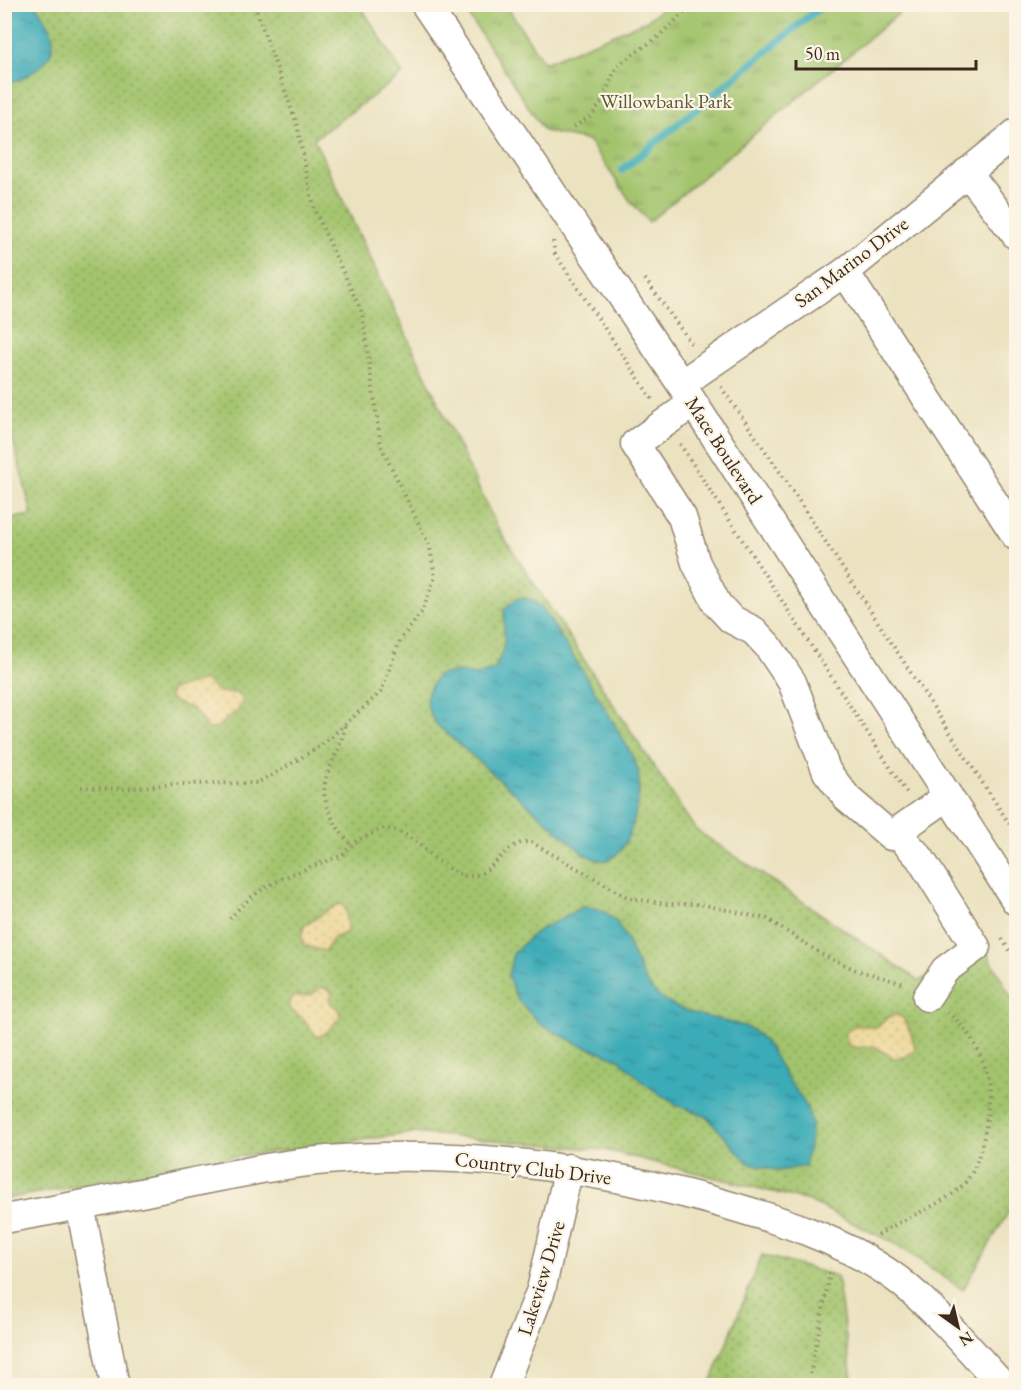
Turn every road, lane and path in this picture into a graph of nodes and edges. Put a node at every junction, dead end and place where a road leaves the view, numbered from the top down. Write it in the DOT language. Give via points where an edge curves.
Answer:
graph roads {
  1 [pos="254,4"];
  2 [pos="425,4"];
  3 [pos="693,4"];
  4 [pos="574,127"];
  5 [pos="1017,133"];
  6 [pos="967,172"];
  7 [pos="1017,235"];
  8 [pos="844,272"];
  9 [pos="688,340"];
  10 [pos="706,366"];
  11 [pos="687,393"];
  12 [pos="686,452"];
  13 [pos="1017,536"];
  14 [pos="345,725"];
  15 [pos="81,787"];
  16 [pos="948,796"];
  17 [pos="921,815"];
  18 [pos="897,833"];
  19 [pos="1017,834"];
  20 [pos="350,844"];
  21 [pos="1017,901"];
  22 [pos="230,919"];
  23 [pos="998,932"];
  24 [pos="1017,961"];
  25 [pos="927,997"];
  26 [pos="569,1168"];
  27 [pos="80,1205"];
  28 [pos="4,1220"];
  29 [pos="852,1253"];
  30 [pos="115,1386"];
  31 [pos="503,1386"];
  32 [pos="808,1386"];
  33 [pos="1003,1386"];
  1 -- 14 [label="path" via="297,125 314,209 362,313 381,446 430,548 435,577 422,612 400,640 381,692"];
  2 -- 11 [label="street, Mace Boulevard"];
  3 -- 4 [label="path" via="658,37 617,66 602,101 592,115"];
  5 -- 6 [label="street, San Marino Drive"];
  6 -- 7 [label="street"];
  6 -- 8 [label="street, San Marino Drive"];
  8 -- 10 [label="street, San Marino Drive"];
  8 -- 13 [label="street"];
  9 -- 10 [label="path"];
  10 -- 11 [label="street, San Marino Drive"];
  10 -- 19 [label="path"];
  11 -- 16 [label="street, Mace Boulevard"];
  11 -- 18 [label="street, San Marino Drive" via="635,444 681,517 696,563 717,604 731,619 754,631 792,682 831,780 891,836"];
  12 -- 17 [label="path"];
  14 -- 15 [label="path" via="322,745 257,783"];
  14 -- 20 [label="path" via="342,743 326,778 325,802 336,828"];
  16 -- 17 [label="street"];
  16 -- 21 [label="street, Mace Boulevard"];
  17 -- 18 [label="street"];
  18 -- 25 [label="street" via="920,858 976,947 945,970"];
  20 -- 22 [label="path" via="343,855 265,885"];
  20 -- 25 [label="path" via="384,829 399,832 456,872 469,876 484,871 512,846 531,842 629,898 700,904 767,919 825,956 856,970 901,982"];
  23 -- 24 [label="path"];
  25 -- 29 [label="path" via="950,1014 974,1042 986,1068 990,1095 976,1167 954,1192"];
  26 -- 27 [label="street, Country Club Drive" via="417,1155 325,1160"];
  26 -- 29 [label="street, Country Club Drive" via="678,1191 778,1219"];
  26 -- 31 [label="street, Lakeview Drive" via="541,1290"];
  27 -- 28 [label="street, Country Club Drive"];
  27 -- 30 [label="street"];
  29 -- 32 [label="path" via="831,1265"];
  29 -- 33 [label="street, Country Club Drive" via="896,1278 938,1314"];
}
